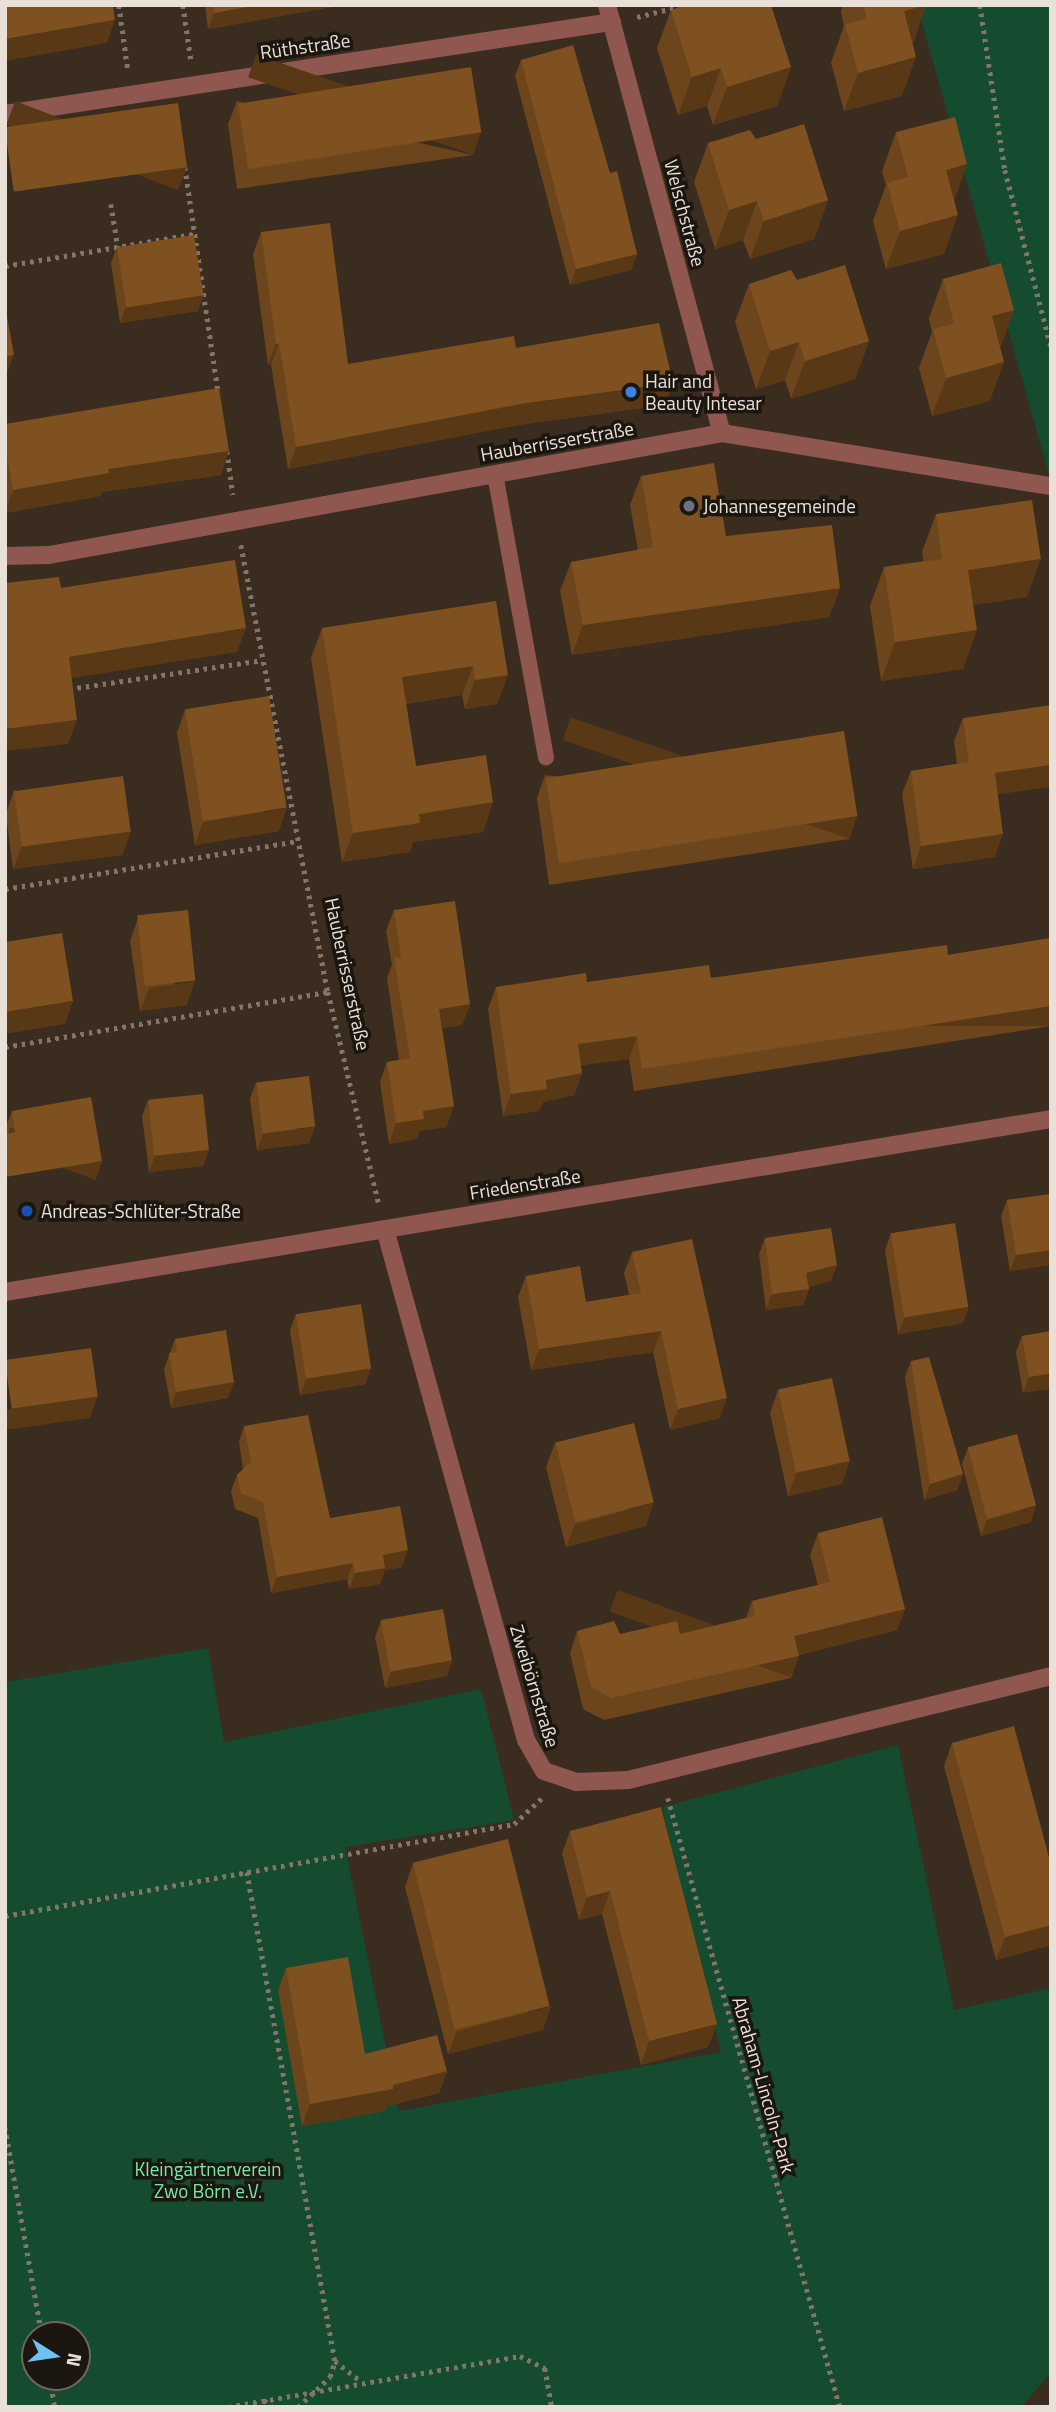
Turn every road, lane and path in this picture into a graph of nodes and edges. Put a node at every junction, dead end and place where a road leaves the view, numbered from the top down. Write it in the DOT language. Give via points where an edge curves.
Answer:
graph roads {
  1 [pos="118,5"];
  2 [pos="183,5"];
  3 [pos="685,5"];
  4 [pos="980,5"];
  5 [pos="610,14"];
  6 [pos="194,83"];
  7 [pos="132,93"];
  8 [pos="5,114"];
  9 [pos="183,153"];
  10 [pos="111,204"];
  11 [pos="195,234"];
  12 [pos="118,247"];
  13 [pos="5,265"];
  14 [pos="1051,347"];
  15 [pos="219,398"];
  16 [pos="722,433"];
  17 [pos="225,439"];
  18 [pos="495,474"];
  19 [pos="1051,486"];
  20 [pos="237,521"];
  21 [pos="5,556"];
  22 [pos="262,660"];
  23 [pos="68,678"];
  24 [pos="546,757"];
  25 [pos="298,841"];
  26 [pos="5,889"];
  27 [pos="328,992"];
  28 [pos="5,1047"];
  29 [pos="1051,1119"];
  30 [pos="385,1229"];
  31 [pos="5,1292"];
  32 [pos="1051,1675"];
  33 [pos="660,1772"];
  34 [pos="556,1777"];
  35 [pos="247,1872"];
  36 [pos="5,1916"];
  37 [pos="5,2127"];
  38 [pos="40,2321"];
  39 [pos="335,2361"];
  40 [pos="360,2381"];
  41 [pos="320,2388"];
  42 [pos="264,2400"];
  43 [pos="228,2407"];
  44 [pos="272,2407"];
  45 [pos="298,2407"];
  46 [pos="552,2407"];
  47 [pos="840,2407"];
  1 -- 7 [label="path"];
  2 -- 6 [label="path"];
  3 -- 5 [label="path"];
  4 -- 14 [label="path" via="1005,170"];
  5 -- 6 [label="street, Rüthstraße"];
  5 -- 16 [label="street, Welschstraße"];
  6 -- 7 [label="street, Rüthstraße"];
  7 -- 8 [label="street, Rüthstraße"];
  9 -- 11 [label="path"];
  10 -- 12 [label="path"];
  11 -- 12 [label="path"];
  11 -- 15 [label="path"];
  12 -- 13 [label="path"];
  16 -- 18 [label="street, Hauberrisserstraße"];
  16 -- 19 [label="street, Hauberrisserstraße"];
  17 -- 20 [label="path"];
  18 -- 20 [label="street, Hauberrisserstraße"];
  18 -- 24 [label="lane"];
  20 -- 21 [label="street, Hauberrisserstraße" via="50,555"];
  20 -- 22 [label="path, Hauberrisserstraße"];
  22 -- 23 [label="path" via="69,690"];
  22 -- 25 [label="path, Hauberrisserstraße"];
  25 -- 26 [label="path"];
  25 -- 27 [label="path, Hauberrisserstraße"];
  27 -- 28 [label="path"];
  27 -- 30 [label="path, Hauberrisserstraße"];
  29 -- 30 [label="street, Friedenstraße"];
  30 -- 31 [label="street, Friedenstraße"];
  30 -- 34 [label="street, Zweibörnstraße" via="526,1740 533,1759"];
  32 -- 33 [label="street"];
  33 -- 34 [label="street" via="599,1783"];
  33 -- 47 [label="path, Abraham-Lincoln-Park"];
  34 -- 35 [label="path" via="537,1804 514,1824"];
  35 -- 36 [label="path"];
  35 -- 39 [label="path"];
  37 -- 38 [label="path"];
  39 -- 40 [label="path"];
  39 -- 41 [label="path"];
  40 -- 41 [label="path"];
  40 -- 46 [label="path" via="520,2356 545,2368"];
  41 -- 42 [label="path"];
  41 -- 45 [label="path"];
  42 -- 43 [label="path"];
  42 -- 44 [label="path"];
}
